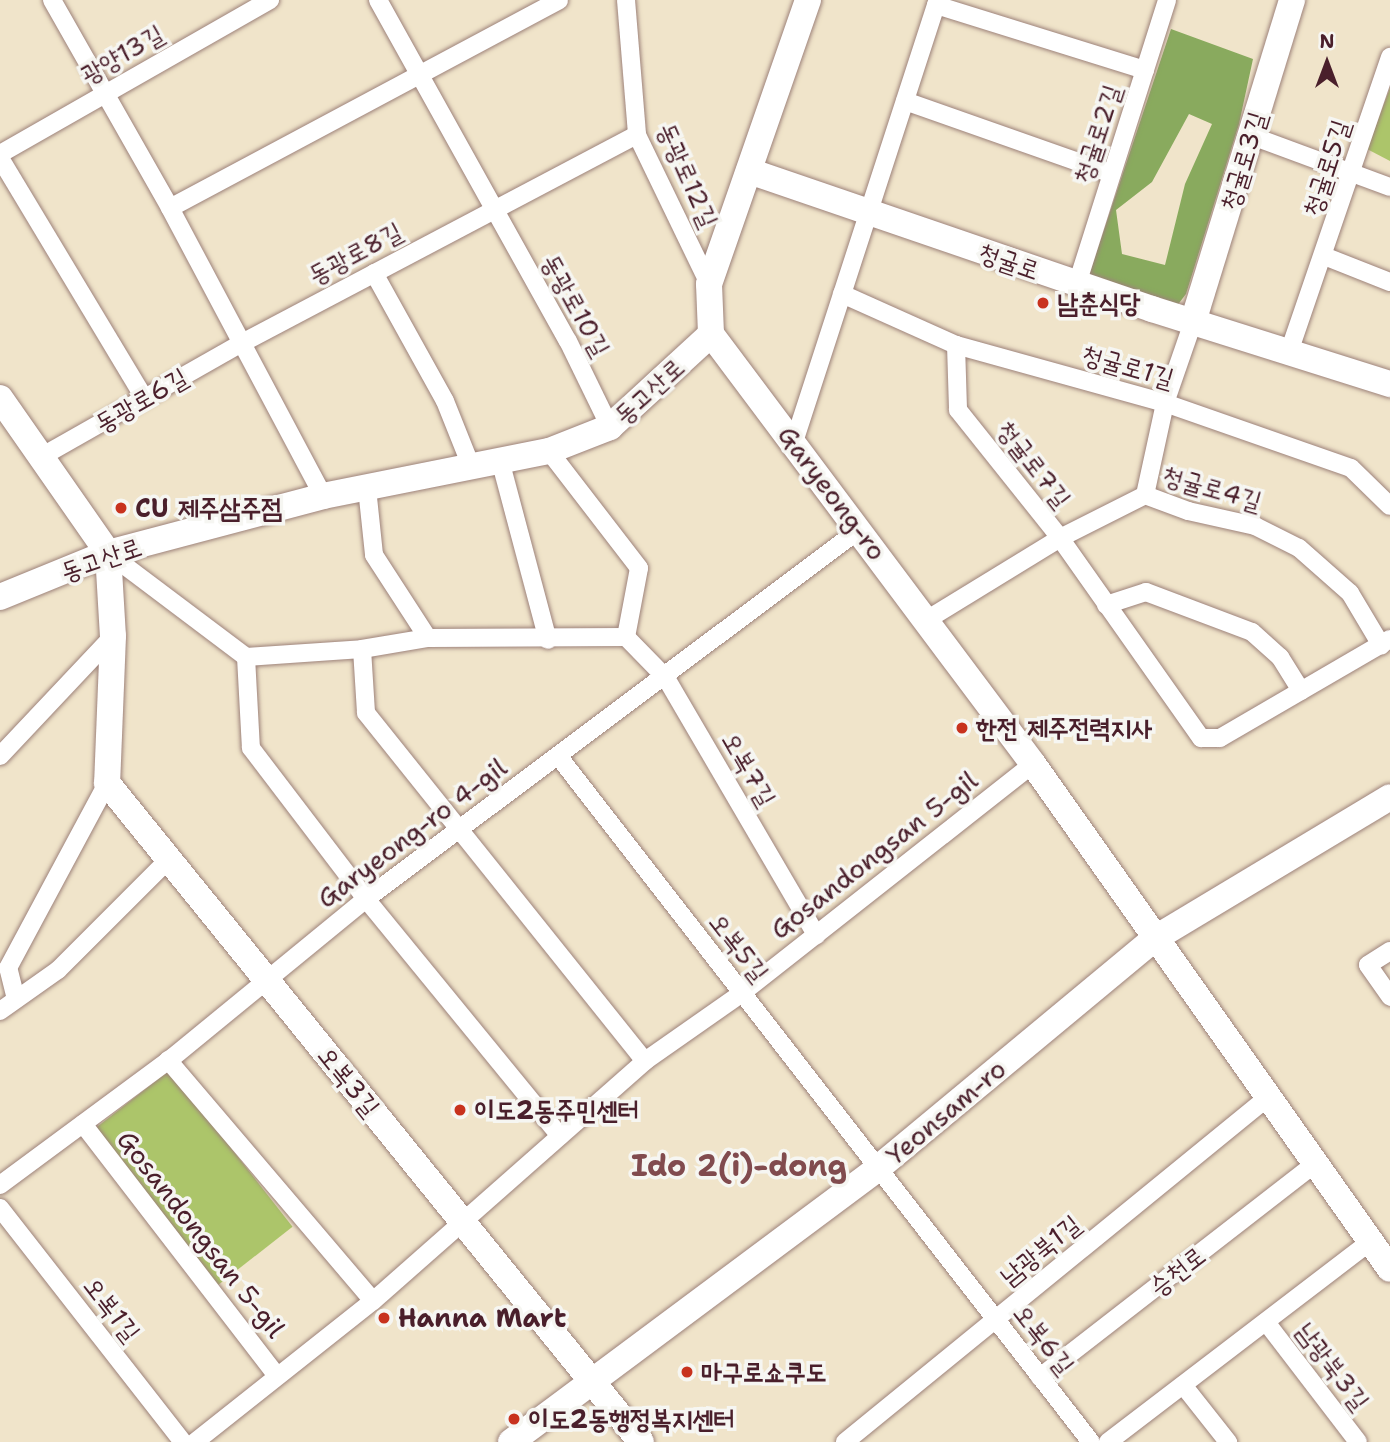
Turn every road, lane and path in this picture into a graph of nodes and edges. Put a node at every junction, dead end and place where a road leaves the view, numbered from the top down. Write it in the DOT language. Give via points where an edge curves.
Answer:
graph roads {
  1 [pos="52,0"];
  2 [pos="270,0"];
  3 [pos="378,0"];
  4 [pos="559,0"];
  5 [pos="626,0"];
  6 [pos="808,0"];
  7 [pos="1167,0"];
  8 [pos="937,2"];
  9 [pos="1285,2"];
  10 [pos="1390,57"];
  11 [pos="1145,70"];
  12 [pos="420,76"];
  13 [pos="103,94"];
  14 [pos="905,101"];
  15 [pos="637,135"];
  16 [pos="1251,136"];
  17 [pos="0,156"];
  18 [pos="749,171"];
  19 [pos="1354,171"];
  20 [pos="1112,174"];
  21 [pos="1390,187"];
  22 [pos="170,208"];
  23 [pos="493,211"];
  24 [pos="868,212"];
  25 [pos="1324,256"];
  26 [pos="374,273"];
  27 [pos="1390,282"];
  28 [pos="709,284"];
  29 [pos="1077,284"];
  30 [pos="842,294"];
  31 [pos="1193,322"];
  32 [pos="711,334"];
  33 [pos="242,343"];
  34 [pos="956,345"];
  35 [pos="1289,352"];
  36 [pos="1390,384"];
  37 [pos="0,398"];
  38 [pos="144,398"];
  39 [pos="1165,403"];
  40 [pos="610,427"];
  41 [pos="794,442"];
  42 [pos="549,451"];
  43 [pos="41,457"];
  44 [pos="500,460"];
  45 [pos="471,466"];
  46 [pos="367,488"];
  47 [pos="1145,495"];
  48 [pos="323,496"];
  49 [pos="1390,506"];
  50 [pos="860,529"];
  51 [pos="1060,538"];
  52 [pos="108,553"];
  53 [pos="0,597"];
  54 [pos="1106,605"];
  55 [pos="928,619"];
  56 [pos="113,636"];
  57 [pos="626,637"];
  58 [pos="428,638"];
  59 [pos="548,640"];
  60 [pos="1386,642"];
  61 [pos="362,649"];
  62 [pos="246,657"];
  63 [pos="666,678"];
  64 [pos="1301,691"];
  65 [pos="0,756"];
  66 [pos="559,757"];
  67 [pos="1033,764"];
  68 [pos="107,783"];
  69 [pos="1390,797"];
  70 [pos="460,829"];
  71 [pos="171,857"];
  72 [pos="366,899"];
  73 [pos="817,935"];
  74 [pos="1154,939"];
  75 [pos="1390,951"];
  76 [pos="265,977"];
  77 [pos="742,993"];
  78 [pos="1390,997"];
  79 [pos="16,999"];
  80 [pos="0,1011"];
  81 [pos="168,1060"];
  82 [pos="645,1062"];
  83 [pos="1267,1098"];
  84 [pos="83,1124"];
  85 [pos="560,1136"];
  86 [pos="1313,1165"];
  87 [pos="877,1169"];
  88 [pos="0,1185"];
  89 [pos="0,1208"];
  90 [pos="464,1222"];
  91 [pos="1370,1242"];
  92 [pos="1390,1269"];
  93 [pos="373,1301"];
  94 [pos="995,1320"];
  95 [pos="1266,1322"];
  96 [pos="277,1376"];
  97 [pos="1040,1377"];
  98 [pos="590,1381"];
  99 [pos="1183,1385"];
  100 [pos="183,1442"];
  101 [pos="195,1442"];
  102 [pos="511,1442"];
  103 [pos="641,1442"];
  104 [pos="845,1442"];
  105 [pos="1091,1442"];
  106 [pos="1108,1442"];
  107 [pos="1228,1442"];
  108 [pos="1358,1442"];
  1 -- 13 [label="street"];
  2 -- 13 [label="street, 광양13길"];
  3 -- 12 [label="street, 동광로10길"];
  4 -- 12 [label="street"];
  5 -- 15 [label="street, 동광로12길"];
  6 -- 18 [label="street"];
  7 -- 11 [label="street, 청귤로2길"];
  8 -- 11 [label="street"];
  8 -- 14 [label="street"];
  9 -- 16 [label="street, 청귤로3길"];
  10 -- 19 [label="street, 청귤로5길"];
  11 -- 20 [label="street, 청귤로2길"];
  12 -- 22 [label="street"];
  12 -- 23 [label="street, 동광로10길"];
  13 -- 17 [label="street, 광양13길"];
  13 -- 22 [label="street"];
  14 -- 20 [label="street"];
  14 -- 24 [label="street"];
  15 -- 23 [label="street"];
  15 -- 28 [label="street, 동광로12길"];
  16 -- 19 [label="street"];
  16 -- 31 [label="street, 청귤로3길"];
  17 -- 38 [label="street, 광양13길"];
  18 -- 24 [label="street, 청귤로"];
  18 -- 28 [label="street"];
  19 -- 21 [label="street"];
  19 -- 25 [label="street, 청귤로5길"];
  20 -- 29 [label="street, 청귤로2길"];
  22 -- 33 [label="street"];
  23 -- 26 [label="street, 동광로8길"];
  23 -- 40 [label="street, 동광로10길" via="568,341"];
  24 -- 29 [label="street, 청귤로"];
  24 -- 30 [label="street"];
  25 -- 27 [label="street, 청귤로5길"];
  25 -- 35 [label="street, 청귤로5길"];
  26 -- 33 [label="street, 동광로8길"];
  26 -- 45 [label="street" via="444,401"];
  28 -- 32 [label="street"];
  29 -- 31 [label="street, 청귤로"];
  30 -- 34 [label="street, 청귤로1길"];
  30 -- 41 [label="street"];
  31 -- 35 [label="street, 청귤로"];
  31 -- 39 [label="street"];
  32 -- 40 [label="street, 동고산로"];
  32 -- 41 [label="street, Garyeong-ro"];
  33 -- 38 [label="street, 동광로6길"];
  33 -- 48 [label="street"];
  34 -- 39 [label="street, 청귤로1길"];
  34 -- 51 [label="street, 청귤로7길" via="958,410"];
  35 -- 36 [label="street, 청귤로"];
  37 -- 43 [label="street"];
  38 -- 43 [label="street, 동광로6길"];
  39 -- 47 [label="street"];
  39 -- 49 [label="street, 청귤로1길" via="1351,468"];
  40 -- 42 [label="street, 동고산로"];
  41 -- 50 [label="street, Garyeong-ro"];
  42 -- 44 [label="street, 동고산로"];
  42 -- 57 [label="street" via="639,568"];
  43 -- 52 [label="street"];
  44 -- 45 [label="street, 동고산로"];
  44 -- 59 [label="street"];
  45 -- 46 [label="street, 동고산로"];
  46 -- 48 [label="street, 동고산로"];
  46 -- 58 [label="street" via="374,555"];
  47 -- 51 [label="street, 청귤로4길"];
  47 -- 60 [label="street, 청귤로4길" via="1188,511 1255,526 1299,548 1350,593"];
  48 -- 52 [label="street, 동고산로"];
  50 -- 55 [label="street, Garyeong-ro"];
  50 -- 63 [label="street, Garyeong-ro 4-gil"];
  51 -- 54 [label="street, 청귤로7길"];
  51 -- 55 [label="street, 청귤로4길"];
  52 -- 53 [label="street, 동고산로"];
  52 -- 56 [label="street"];
  52 -- 62 [label="street"];
  54 -- 64 [label="street" via="1146,592 1252,632 1280,657"];
  54 -- 64 [label="street, 청귤로7길" via="1200,738 1220,738"];
  55 -- 67 [label="street, Garyeong-ro"];
  56 -- 65 [label="street"];
  56 -- 68 [label="street"];
  57 -- 59 [label="street"];
  57 -- 63 [label="street, 오복7길"];
  58 -- 59 [label="street"];
  58 -- 61 [label="street"];
  60 -- 64 [label="street, 청귤로7길"];
  61 -- 62 [label="street"];
  61 -- 70 [label="street" via="366,713"];
  62 -- 72 [label="street" via="251,748"];
  63 -- 66 [label="street, Garyeong-ro 4-gil"];
  63 -- 73 [label="street, 오복7길"];
  66 -- 70 [label="street, Garyeong-ro 4-gil"];
  66 -- 77 [label="street, 오복5길"];
  67 -- 73 [label="street, Gosandongsan 5-gil"];
  67 -- 74 [label="street, Garyeong-ro"];
  68 -- 71 [label="street, 오복3길"];
  68 -- 79 [label="street" via="8,968"];
  69 -- 74 [label="street, Yeonsam-ro"];
  70 -- 72 [label="street, Garyeong-ro 4-gil"];
  70 -- 82 [label="street"];
  71 -- 76 [label="street, 오복3길"];
  71 -- 79 [label="street" via="58,970"];
  72 -- 76 [label="street, Garyeong-ro 4-gil"];
  72 -- 85 [label="street"];
  73 -- 77 [label="street, Gosandongsan 5-gil"];
  74 -- 83 [label="street"];
  74 -- 87 [label="street, Yeonsam-ro"];
  75 -- 78 [label="street" via="1368,965"];
  76 -- 81 [label="street, Garyeong-ro 4-gil"];
  76 -- 90 [label="street, 오복3길"];
  77 -- 82 [label="street, Gosandongsan 5-gil"];
  77 -- 87 [label="street, 오복5길"];
  79 -- 80 [label="street"];
  81 -- 84 [label="street, Garyeong-ro 4-gil"];
  81 -- 93 [label="street"];
  82 -- 85 [label="street, Gosandongsan 5-gil"];
  83 -- 86 [label="street"];
  83 -- 94 [label="street, 남광북1길"];
  84 -- 88 [label="street, Garyeong-ro 4-gil"];
  84 -- 96 [label="street, Gosandongsan 5-gil"];
  85 -- 90 [label="street, Gosandongsan 5-gil"];
  86 -- 91 [label="street"];
  86 -- 97 [label="street, 승천로"];
  87 -- 94 [label="street, 오복6길"];
  87 -- 98 [label="street, Yeonsam-ro"];
  89 -- 100 [label="street, 오복1길"];
  90 -- 93 [label="street, Gosandongsan 5-gil"];
  90 -- 98 [label="street, 오복3길"];
  91 -- 92 [label="street"];
  91 -- 95 [label="street, 남광북3길"];
  93 -- 96 [label="street, Gosandongsan 5-gil"];
  94 -- 97 [label="street, 오복6길"];
  94 -- 104 [label="street, 남광북1길"];
  95 -- 99 [label="street, 남광북3길"];
  95 -- 108 [label="street, 남광북3길"];
  96 -- 101 [label="street, Gosandongsan 5-gil"];
  97 -- 105 [label="street, 오복6길"];
  98 -- 102 [label="street, Yeonsam-ro"];
  98 -- 103 [label="street, 오복3길"];
  99 -- 106 [label="street, 남광북3길"];
  99 -- 107 [label="street"];
}
